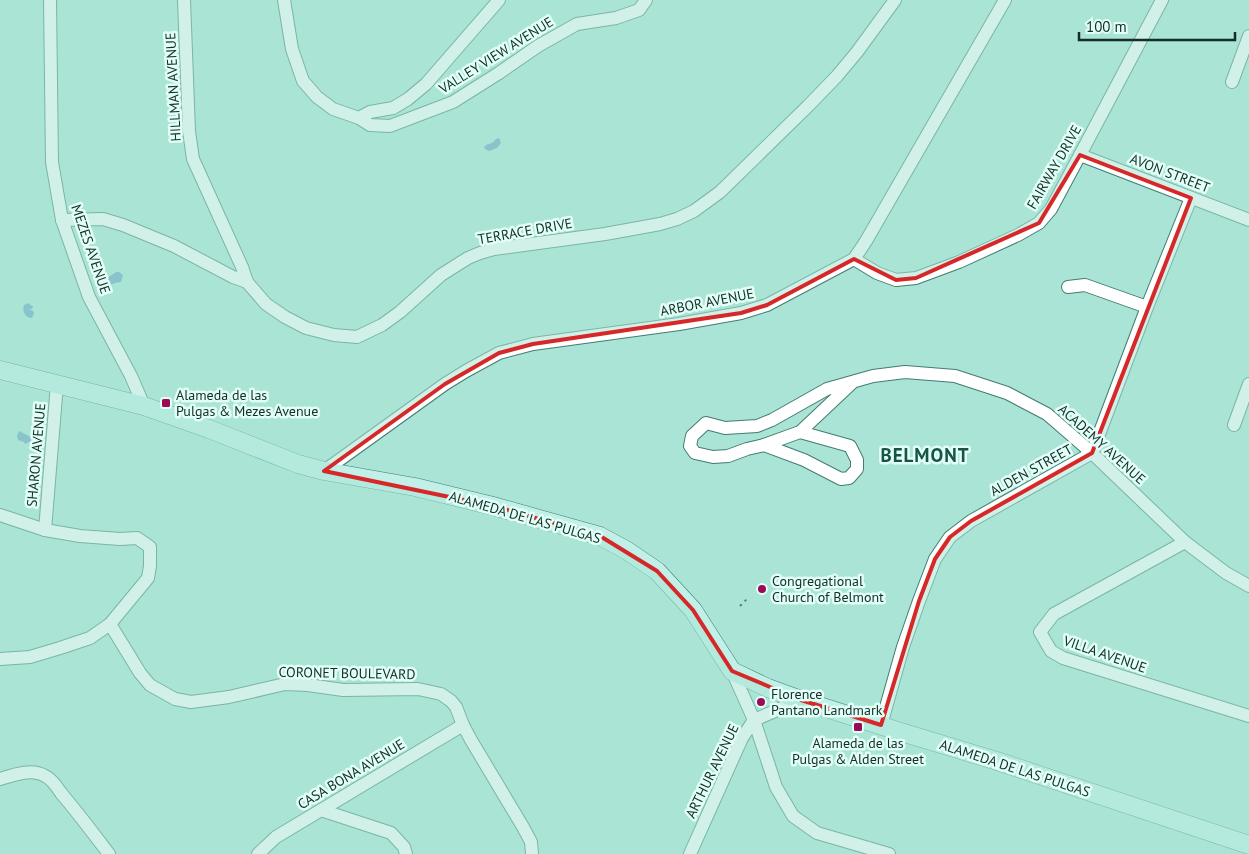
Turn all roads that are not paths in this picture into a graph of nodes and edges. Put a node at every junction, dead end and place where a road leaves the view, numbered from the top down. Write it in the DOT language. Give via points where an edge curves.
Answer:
graph roads {
  1 [pos="50,0"];
  2 [pos="184,0"];
  3 [pos="284,0"];
  4 [pos="499,0"];
  5 [pos="646,0"];
  6 [pos="895,0"];
  7 [pos="1005,0"];
  8 [pos="1162,0"];
  9 [pos="1249,36"];
  10 [pos="1232,82"];
  11 [pos="359,118"];
  12 [pos="1080,155"];
  13 [pos="1191,198"];
  14 [pos="62,220"];
  15 [pos="1249,220"];
  16 [pos="854,259"];
  17 [pos="247,282"];
  18 [pos="1068,287"];
  19 [pos="1147,307"];
  20 [pos="0,370"];
  21 [pos="852,383"];
  22 [pos="58,384"];
  23 [pos="1249,384"];
  24 [pos="144,406"];
  25 [pos="1234,425"];
  26 [pos="800,432"];
  27 [pos="764,445"];
  28 [pos="1092,453"];
  29 [pos="324,471"];
  30 [pos="0,515"];
  31 [pos="45,530"];
  32 [pos="1185,542"];
  33 [pos="1249,586"];
  34 [pos="110,624"];
  35 [pos="0,658"];
  36 [pos="732,671"];
  37 [pos="801,700"];
  38 [pos="1249,716"];
  39 [pos="754,720"];
  40 [pos="463,725"];
  41 [pos="881,725"];
  42 [pos="0,779"];
  43 [pos="321,810"];
  44 [pos="1249,845"];
  45 [pos="872,852"];
  46 [pos="109,854"];
  47 [pos="258,854"];
  48 [pos="406,854"];
  49 [pos="532,854"];
  50 [pos="690,854"];
  51 [pos="889,854"];
  1 -- 14 [label="street, MEZES AVENUE" via="52,162"];
  2 -- 17 [label="street, HILLMAN AVENUE" via="188,131 193,159"];
  3 -- 11 [label="street, VALLEY VIEW AVENUE" via="292,49 303,81 332,109"];
  4 -- 11 [label="street" via="426,84 393,108 370,112"];
  5 -- 11 [label="street, VALLEY VIEW AVENUE" via="639,10 616,18 576,24 453,102 390,126 370,125"];
  6 -- 17 [label="street, TERRACE DRIVE" via="837,76 808,106 720,192 677,219 480,252 442,276 400,312 357,337 306,328 266,304"];
  7 -- 16 [label="street"];
  8 -- 12 [label="street, FAIRWAY DRIVE"];
  9 -- 10 [label="street"];
  12 -- 13 [label="street, AVON STREET"];
  12 -- 16 [label="street, FAIRWAY DRIVE" via="1039,223 1001,243 916,278 896,280"];
  13 -- 15 [label="street, AVON STREET"];
  13 -- 19 [label="street, ALDEN STREET"];
  14 -- 17 [label="street, TERRACE DRIVE" via="103,219 123,225"];
  14 -- 24 [label="street, MEZES AVENUE" via="89,297"];
  16 -- 29 [label="street, ARBOR AVENUE" via="767,305 741,313 533,344 500,354 466,370"];
  18 -- 19 [label="street" via="1085,285"];
  19 -- 28 [label="street, ALDEN STREET"];
  20 -- 22 [label="main road, ALAMEDA DE LAS PULGAS"];
  21 -- 26 [label="street, ACADEMY AVENUE"];
  21 -- 27 [label="street, ACADEMY AVENUE" via="827,389 758,426 725,428 706,423 692,436 690,446 695,453 713,457"];
  21 -- 28 [label="street, ACADEMY AVENUE" via="873,376 905,372 955,376 1007,393 1046,414"];
  22 -- 24 [label="main road, ALAMEDA DE LAS PULGAS"];
  22 -- 31 [label="street, SHARON AVENUE"];
  23 -- 25 [label="street"];
  24 -- 29 [label="main road, ALAMEDA DE LAS PULGAS"];
  26 -- 27 [label="street, ACADEMY AVENUE"];
  26 -- 27 [label="street" via="850,446 857,460 857,469 849,478 841,479"];
  28 -- 32 [label="street, ACADEMY AVENUE"];
  28 -- 41 [label="street, ALDEN STREET" via="971,521 950,537 935,559 919,601"];
  29 -- 36 [label="main road, ALAMEDA DE LAS PULGAS" via="415,487 600,536 626,550 664,578 692,610"];
  30 -- 31 [label="street"];
  31 -- 34 [label="street" via="80,536 137,538 150,547 148,578"];
  32 -- 33 [label="street, ACADEMY AVENUE"];
  32 -- 38 [label="street, VILLA AVENUE" via="1054,614 1040,632 1051,651 1063,658"];
  34 -- 35 [label="street" via="90,638 60,648 30,657"];
  34 -- 40 [label="street, CORONET BOULEVARD" via="150,685 175,699 191,702 229,697 285,684 342,690 418,689 441,694 451,701"];
  36 -- 37 [label="main road, ALAMEDA DE LAS PULGAS"];
  36 -- 39 [label="street"];
  37 -- 39 [label="street, ARTHUR AVENUE"];
  37 -- 41 [label="main road, ALAMEDA DE LAS PULGAS"];
  39 -- 45 [label="street" via="776,787 793,816 818,833"];
  39 -- 50 [label="street, ARTHUR AVENUE" via="742,738"];
  40 -- 43 [label="street, CASA BONA AVENUE"];
  40 -- 49 [label="street, CORONET BOULEVARD" via="523,827 531,842"];
  41 -- 44 [label="main road, ALAMEDA DE LAS PULGAS" via="997,760"];
  42 -- 46 [label="street" via="32,772 45,775"];
  43 -- 47 [label="street, CASA BONA AVENUE" via="276,837"];
  43 -- 48 [label="street" via="391,833"];
  45 -- 51 [label="street"];
}
